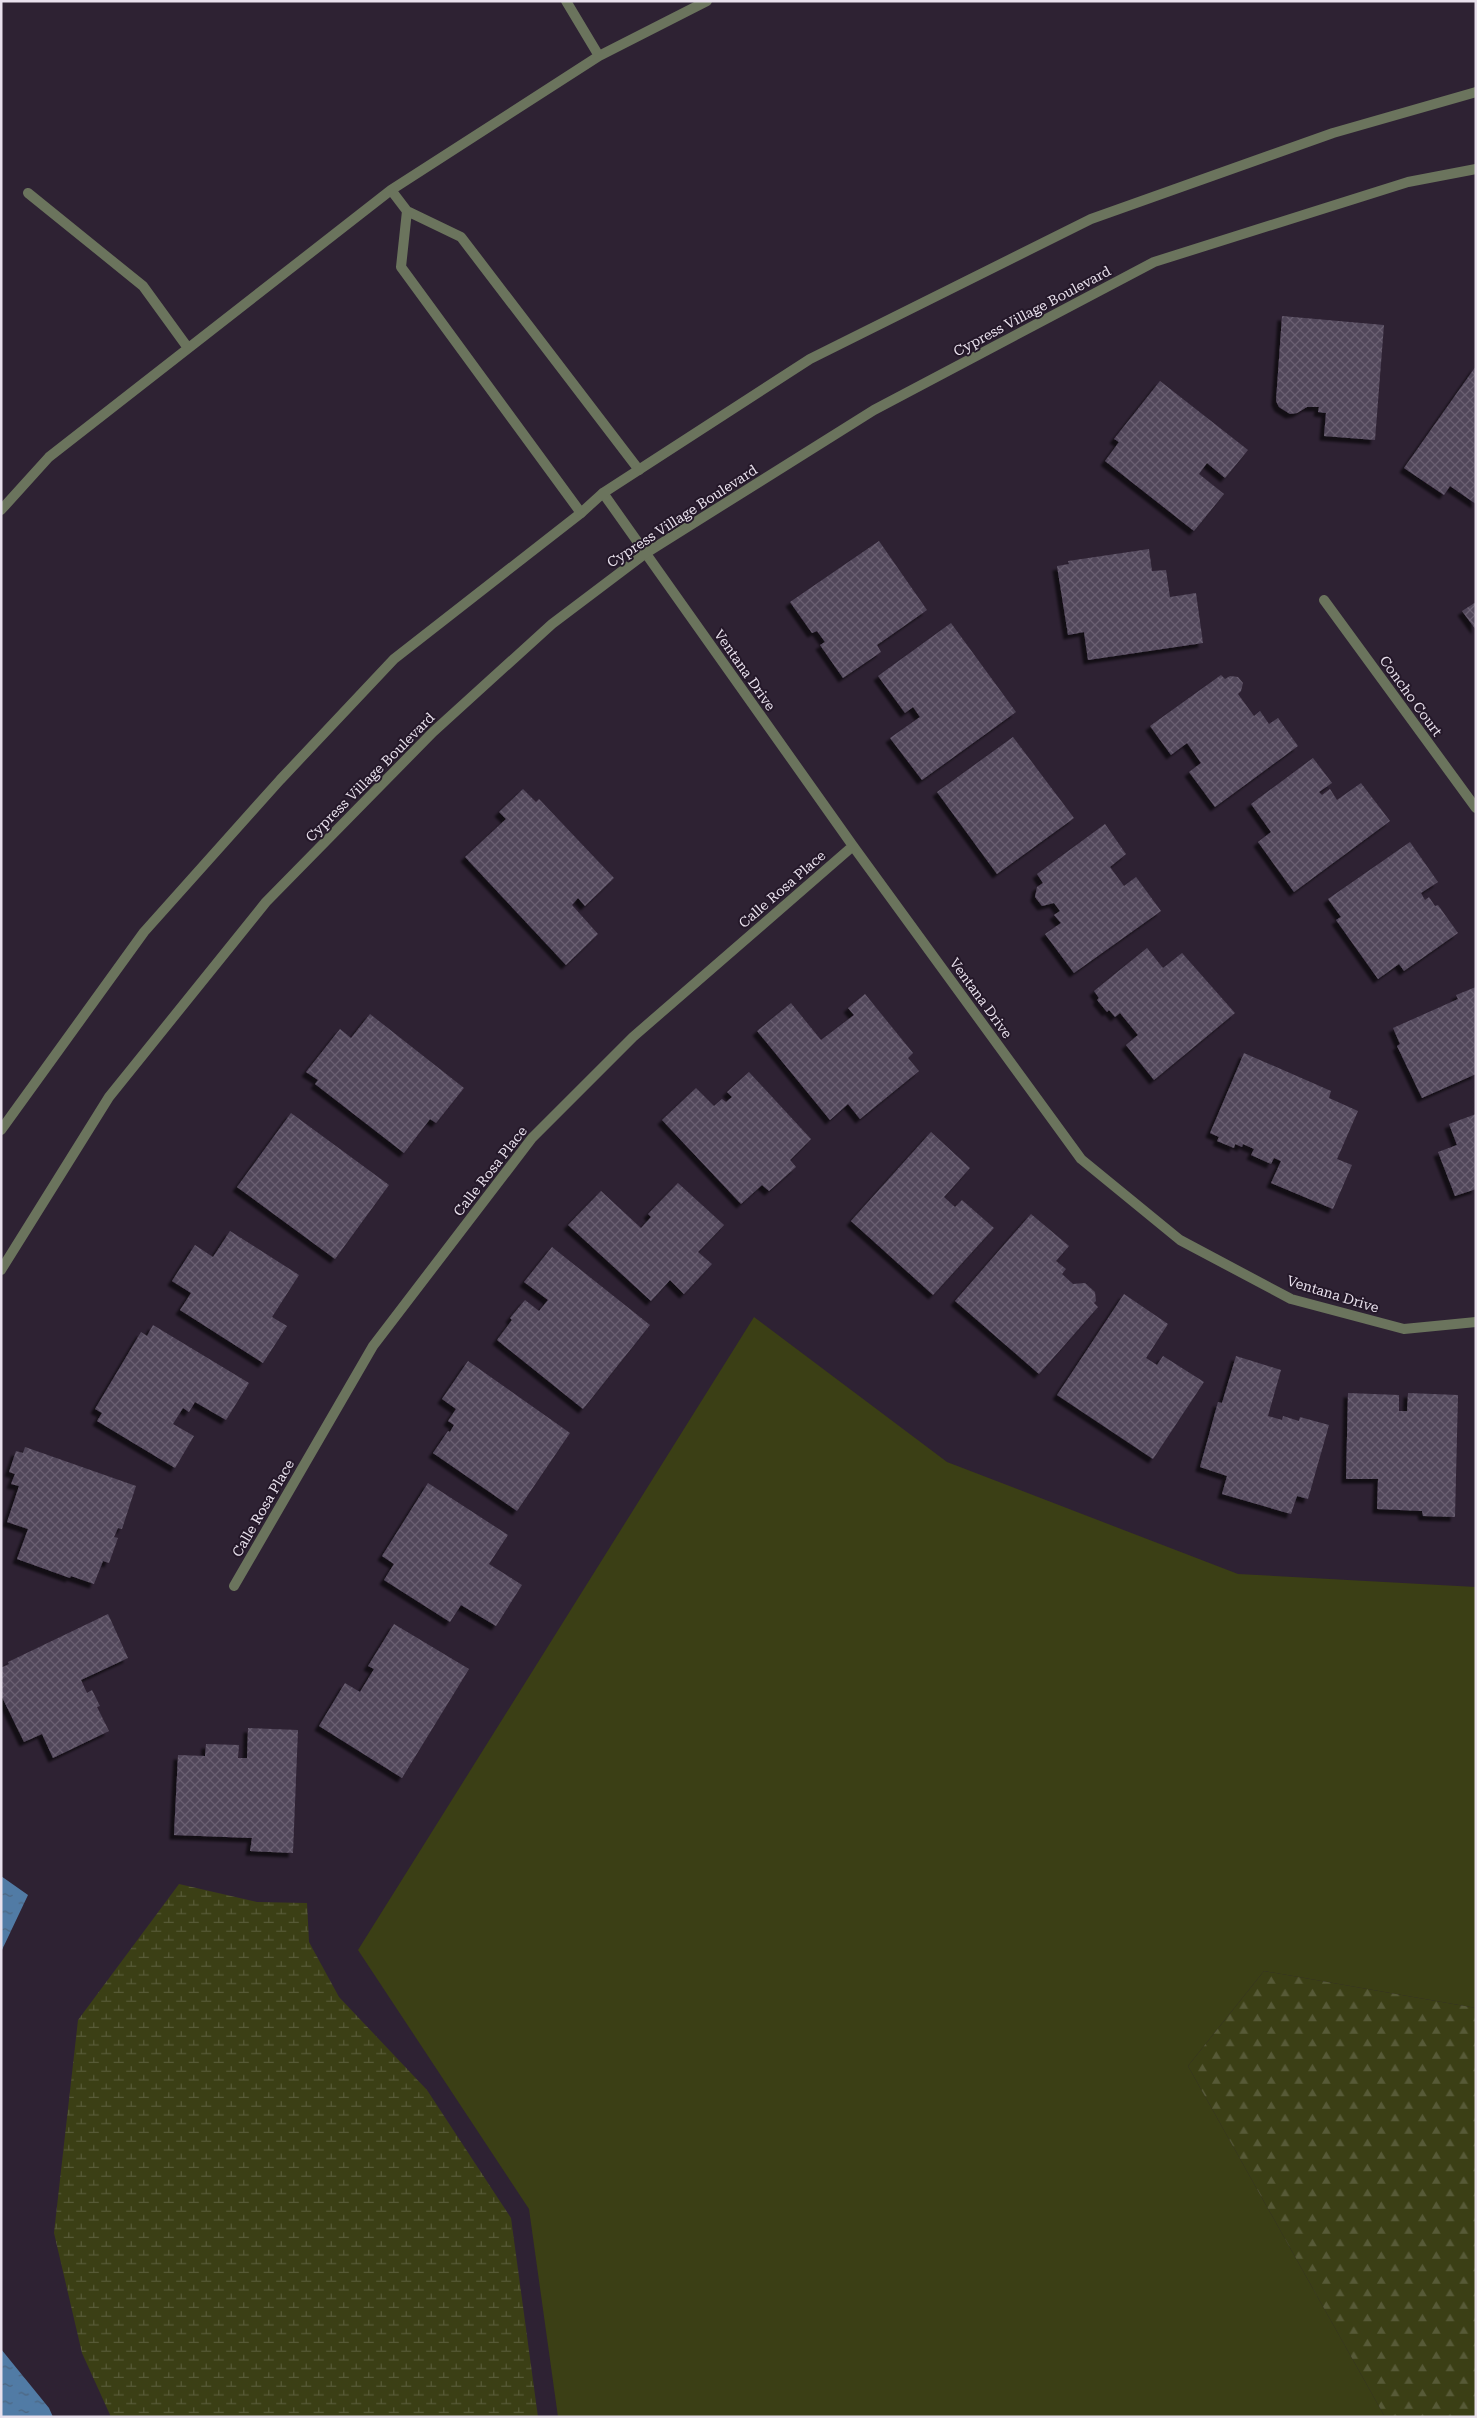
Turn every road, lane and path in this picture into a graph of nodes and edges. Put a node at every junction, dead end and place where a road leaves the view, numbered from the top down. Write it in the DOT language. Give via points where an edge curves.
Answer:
graph roads {
  1 [pos="566,1"];
  2 [pos="706,1"];
  3 [pos="598,56"];
  4 [pos="1476,92"];
  5 [pos="1476,169"];
  6 [pos="391,190"];
  7 [pos="28,193"];
  8 [pos="407,211"];
  9 [pos="188,348"];
  10 [pos="639,470"];
  11 [pos="603,493"];
  12 [pos="1,510"];
  13 [pos="581,513"];
  14 [pos="646,553"];
  15 [pos="1324,600"];
  16 [pos="1476,808"];
  17 [pos="853,846"];
  18 [pos="1,1130"];
  19 [pos="1,1270"];
  20 [pos="1476,1322"];
  21 [pos="234,1586"];
  1 -- 3 [label="street"];
  2 -- 3 [label="street"];
  3 -- 6 [label="street"];
  4 -- 10 [label="street" via="1333,133 1091,220 810,360"];
  5 -- 14 [label="street, Cypress Village Boulevard" via="1408,182 1154,262 874,410"];
  6 -- 8 [label="street"];
  6 -- 9 [label="street"];
  7 -- 9 [label="street" via="143,286"];
  8 -- 10 [label="street" via="461,238"];
  8 -- 13 [label="street" via="401,266"];
  9 -- 12 [label="street" via="49,457"];
  10 -- 11 [label="street"];
  11 -- 13 [label="street"];
  11 -- 14 [label="street, Ventana Drive"];
  13 -- 18 [label="street" via="394,659 300,758 144,932"];
  14 -- 17 [label="street, Ventana Drive"];
  14 -- 19 [label="street, Cypress Village Boulevard" via="552,624 433,732 266,902 109,1097"];
  15 -- 16 [label="street, Concho Court"];
  17 -- 20 [label="street, Ventana Drive" via="1081,1158 1180,1240 1291,1299 1404,1329"];
  17 -- 21 [label="street, Calle Rosa Place" via="633,1036 532,1138 373,1346"];
}
